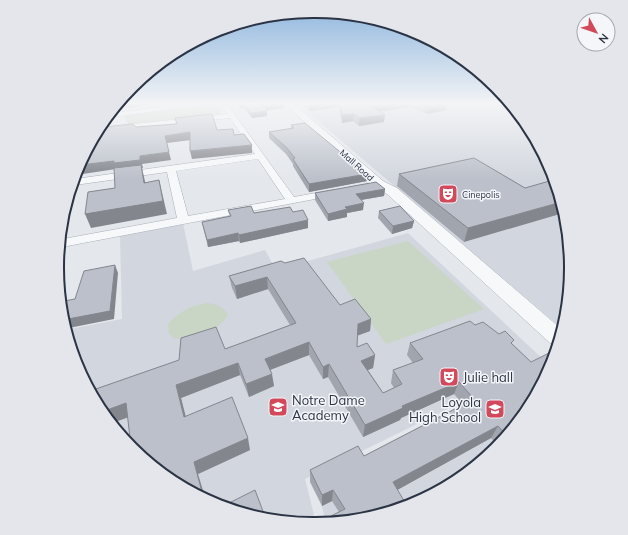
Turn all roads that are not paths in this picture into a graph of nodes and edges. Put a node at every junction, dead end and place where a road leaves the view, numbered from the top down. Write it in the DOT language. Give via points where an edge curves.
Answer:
graph roads {
  1 [pos="241,129"];
  2 [pos="320,129"];
  3 [pos="261,156"];
  4 [pos="171,168"];
  5 [pos="80,181"];
  6 [pos="386,186"];
  7 [pos="365,187"];
  8 [pos="343,191"];
  9 [pos="292,201"];
  10 [pos="182,220"];
  11 [pos="66,242"];
  12 [pos="554,335"];
  1 -- 3 [label="street"];
  2 -- 6 [label="street, Mall Road"];
  3 -- 4 [label="street"];
  3 -- 9 [label="street"];
  4 -- 5 [label="street"];
  4 -- 10 [label="street"];
  6 -- 7 [label="street"];
  6 -- 12 [label="street, Mall Road"];
  8 -- 9 [label="street"];
  9 -- 10 [label="street"];
  10 -- 11 [label="street"];
}
